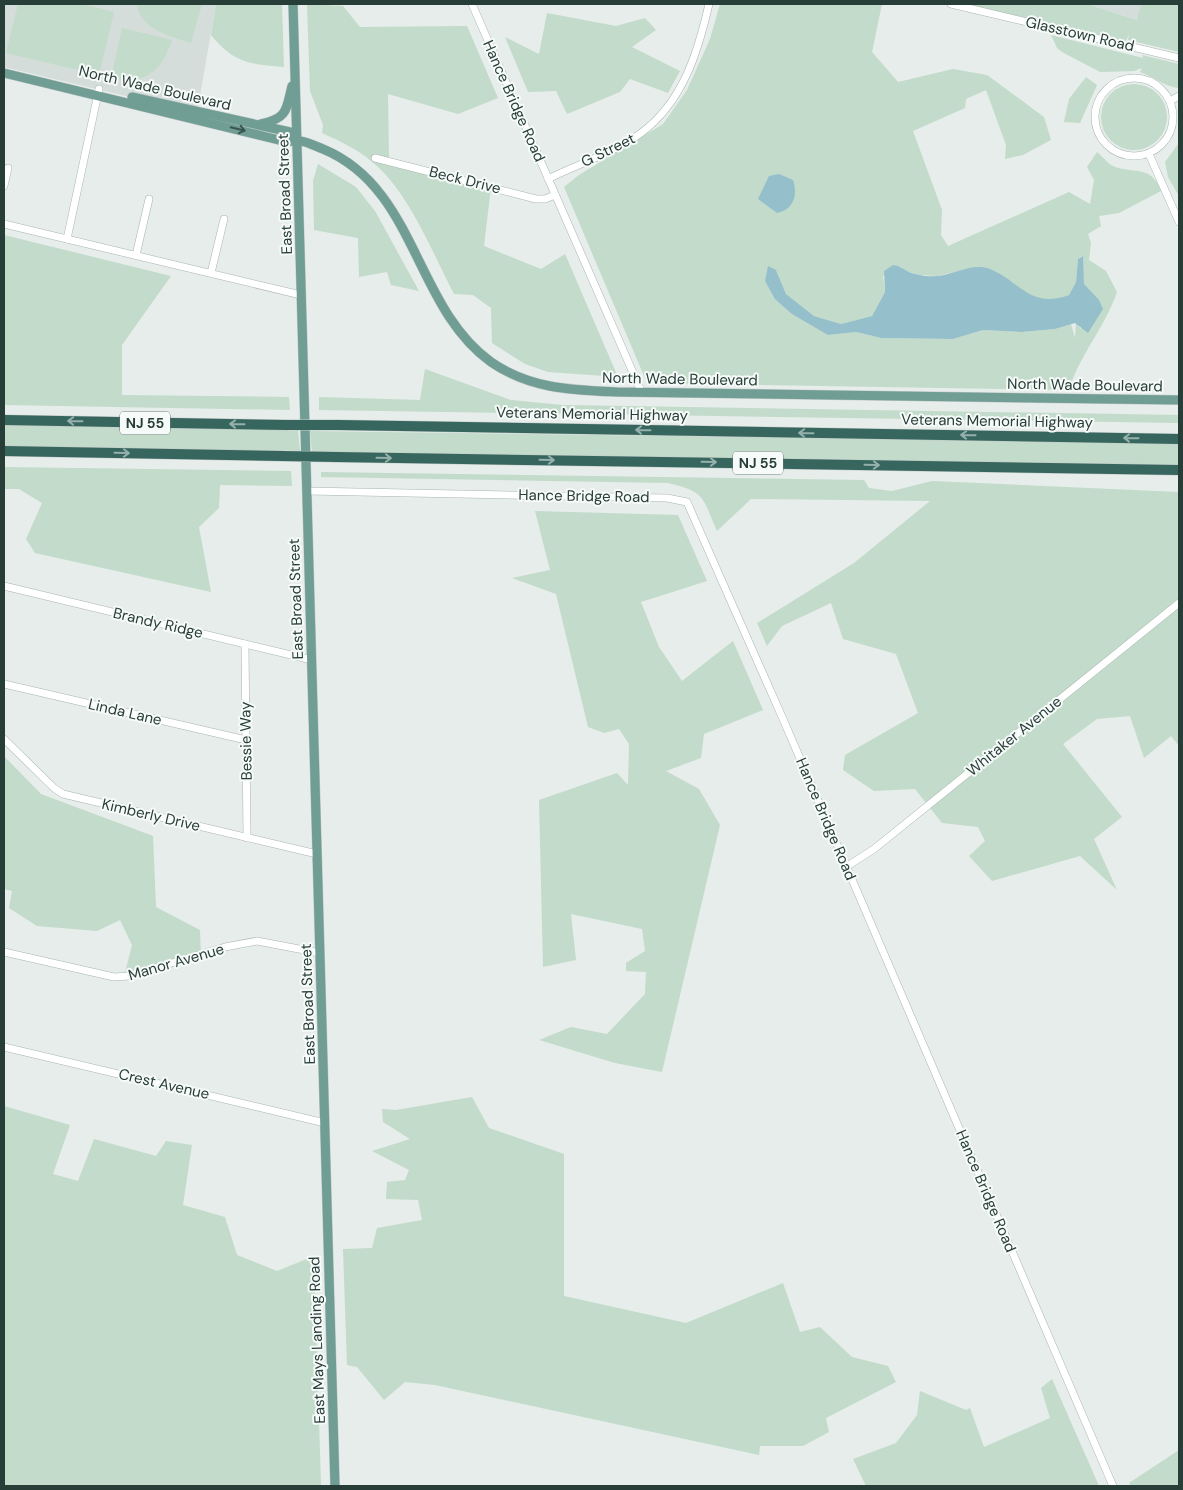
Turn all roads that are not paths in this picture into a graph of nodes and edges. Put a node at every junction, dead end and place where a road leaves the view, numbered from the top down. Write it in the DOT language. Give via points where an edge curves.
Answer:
graph roads {
  1 [pos="292,4"];
  2 [pos="472,4"];
  3 [pos="709,4"];
  4 [pos="951,4"];
  5 [pos="1179,58"];
  6 [pos="4,67"];
  7 [pos="4,73"];
  8 [pos="295,74"];
  9 [pos="99,92"];
  10 [pos="1179,96"];
  11 [pos="1170,101"];
  12 [pos="260,124"];
  13 [pos="297,139"];
  14 [pos="1149,154"];
  15 [pos="375,158"];
  16 [pos="8,168"];
  17 [pos="548,179"];
  18 [pos="4,186"];
  19 [pos="555,195"];
  20 [pos="149,199"];
  21 [pos="224,219"];
  22 [pos="1179,222"];
  23 [pos="4,224"];
  24 [pos="67,239"];
  25 [pos="136,255"];
  26 [pos="211,273"];
  27 [pos="301,295"];
  28 [pos="641,391"];
  29 [pos="1179,400"];
  30 [pos="4,420"];
  31 [pos="1179,439"];
  32 [pos="4,451"];
  33 [pos="1179,470"];
  34 [pos="307,491"];
  35 [pos="4,586"];
  36 [pos="1179,603"];
  37 [pos="245,644"];
  38 [pos="312,660"];
  39 [pos="4,684"];
  40 [pos="4,739"];
  41 [pos="246,740"];
  42 [pos="247,838"];
  43 [pos="317,854"];
  44 [pos="846,867"];
  45 [pos="4,952"];
  46 [pos="320,953"];
  47 [pos="4,1047"];
  48 [pos="325,1123"];
  49 [pos="327,1194"];
  50 [pos="335,1486"];
  51 [pos="1113,1486"];
  1 -- 8 [label="main road, East Broad Street"];
  2 -- 17 [label="street, Hance Bridge Road"];
  3 -- 17 [label="street, G Street" via="688,75 662,114 631,140"];
  4 -- 5 [label="street, Glasstown Road"];
  6 -- 9 [label="main road, North Wade Boulevard"];
  7 -- 9 [label="main road, North Wade Boulevard"];
  8 -- 12 [label="main road" via="283,114 278,119"];
  8 -- 13 [label="main road, East Broad Street"];
  9 -- 12 [label="main road, North Wade Boulevard"];
  9 -- 13 [label="main road, North Wade Boulevard, one-way" via="287,142"];
  9 -- 24 [label="street"];
  10 -- 11 [label="street"];
  11 -- 14 [label="street" via="1173,116 1170,132 1162,145"];
  11 -- 14 [label="street" via="1150,81 1133,78 1107,89 1098,102 1095,117 1098,134 1107,146 1121,155 1138,157"];
  12 -- 13 [label="main road, North Wade Boulevard" via="290,132"];
  13 -- 27 [label="main road, East Broad Street"];
  13 -- 28 [label="main road, North Wade Boulevard" via="336,155 366,176 392,209 456,326 491,362 527,381 558,389"];
  14 -- 22 [label="street"];
  15 -- 19 [label="street, Beck Drive" via="536,199"];
  16 -- 18 [label="street"];
  17 -- 19 [label="street, Hance Bridge Road"];
  19 -- 28 [label="street, Hance Bridge Road"];
  20 -- 25 [label="street"];
  21 -- 26 [label="street"];
  23 -- 24 [label="street"];
  24 -- 25 [label="street"];
  25 -- 26 [label="street"];
  26 -- 27 [label="street"];
  27 -- 34 [label="main road, East Broad Street"];
  28 -- 29 [label="main road, North Wade Boulevard"];
  31 -- 30 [label="highway, Veterans Memorial Highway / NJ 55, one-way, bridge"];
  32 -- 33 [label="highway, NJ 55, one-way, bridge"];
  34 -- 38 [label="main road, East Broad Street"];
  34 -- 44 [label="street, Hance Bridge Road" via="667,498 687,502"];
  35 -- 37 [label="street, Brandy Ridge"];
  36 -- 44 [label="street, Whitaker Avenue" via="874,849"];
  37 -- 38 [label="street, Brandy Ridge"];
  37 -- 41 [label="street, Bessie Way"];
  38 -- 43 [label="main road, East Broad Street"];
  39 -- 41 [label="street, Linda Lane"];
  40 -- 42 [label="street, Kimberly Drive" via="63,794"];
  41 -- 42 [label="street, Bessie Way"];
  42 -- 43 [label="street, Kimberly Drive"];
  43 -- 46 [label="main road, East Broad Street"];
  44 -- 51 [label="street, Hance Bridge Road"];
  45 -- 46 [label="street, Manor Avenue" via="114,978 257,941"];
  46 -- 48 [label="main road, East Broad Street"];
  47 -- 48 [label="street, Crest Avenue"];
  48 -- 49 [label="main road, East Broad Street"];
  49 -- 50 [label="main road, East Mays Landing Road"];
}
